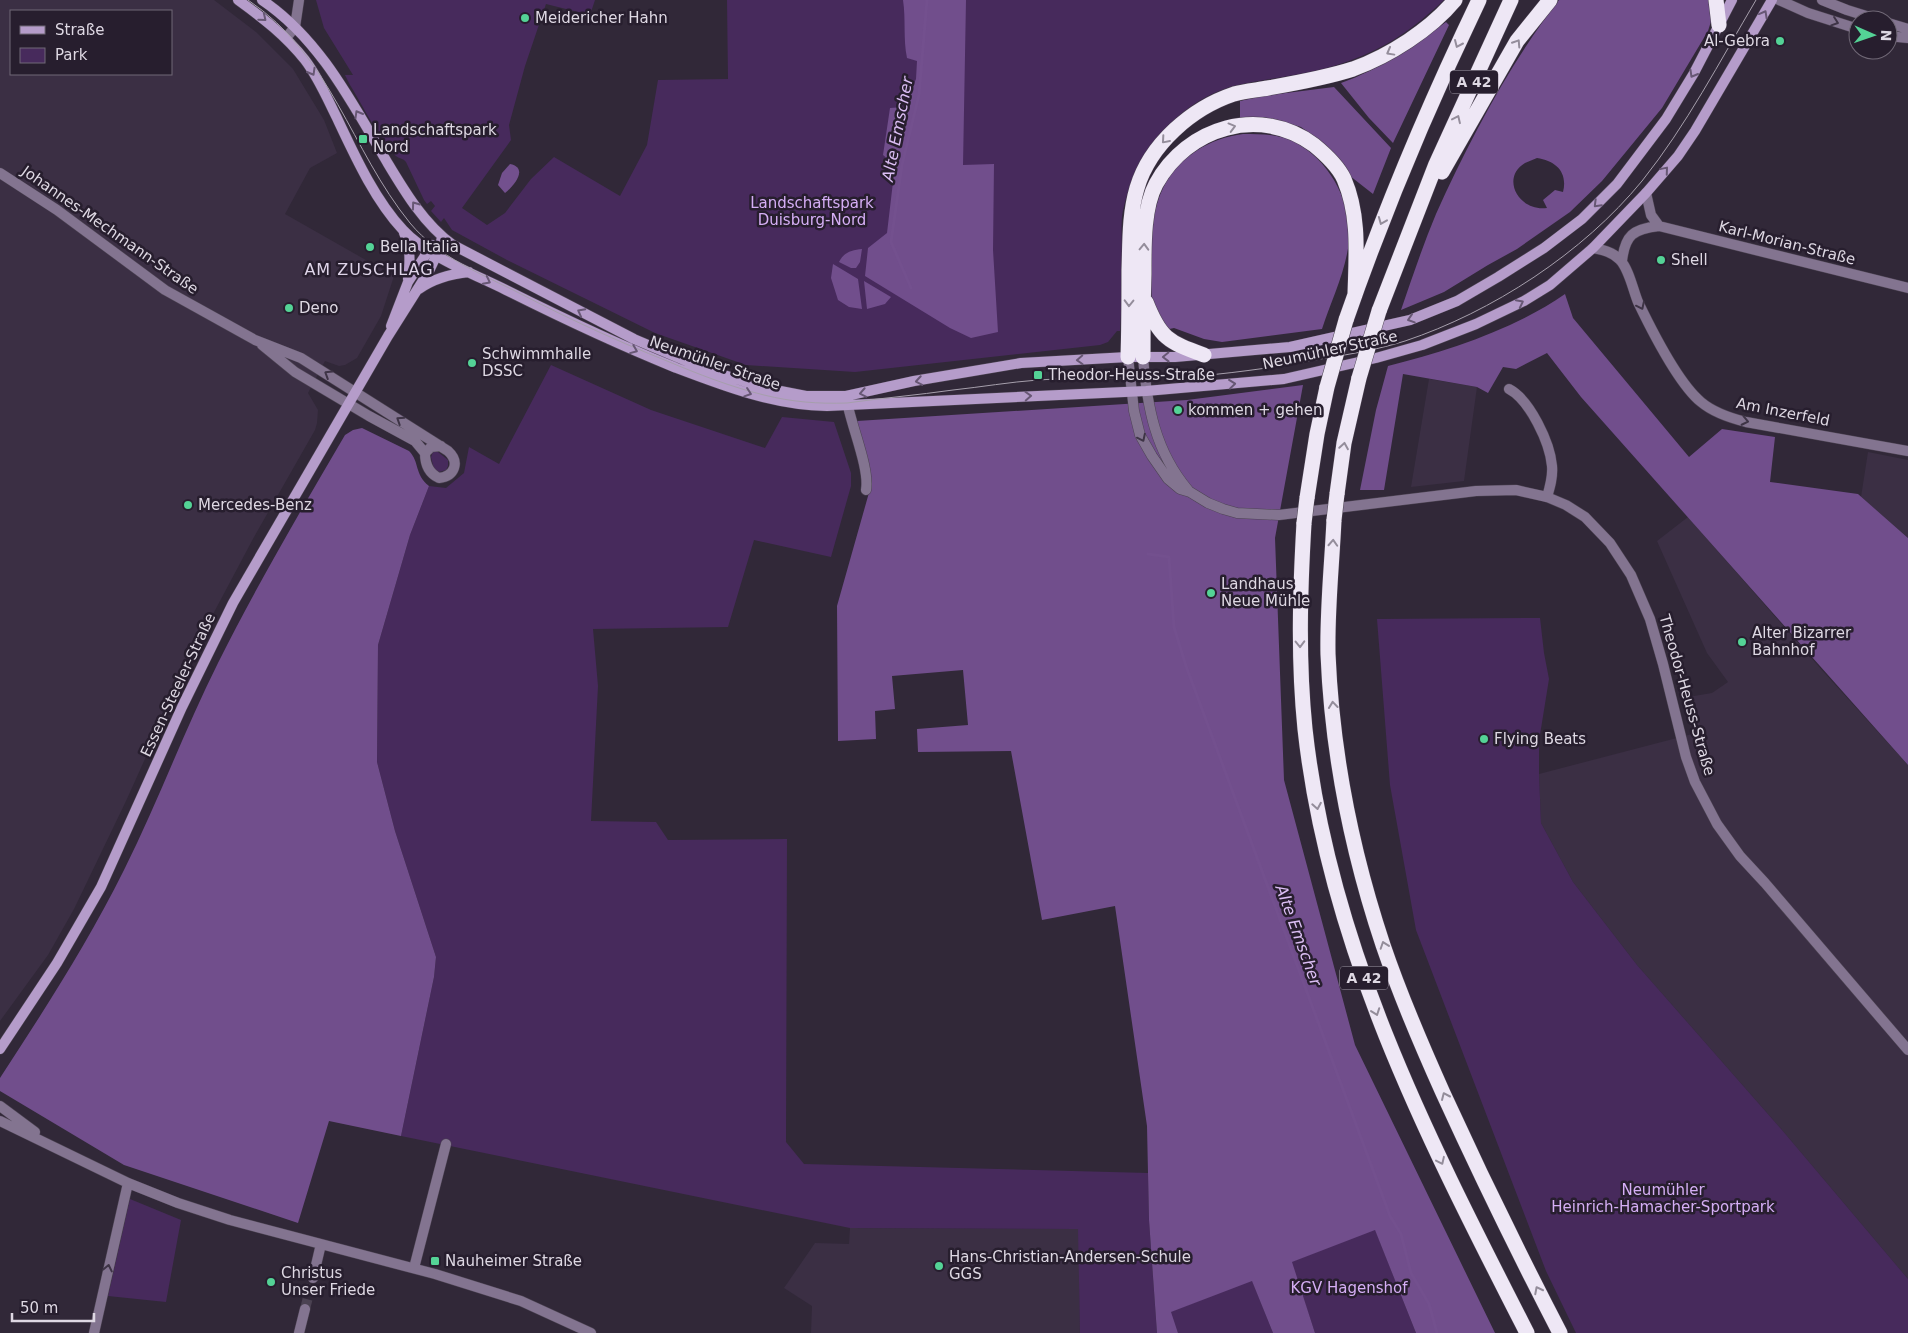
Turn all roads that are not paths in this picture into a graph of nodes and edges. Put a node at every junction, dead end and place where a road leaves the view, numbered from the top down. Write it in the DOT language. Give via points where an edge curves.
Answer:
graph roads {
  1 [pos="238,0"];
  2 [pos="262,0"];
  3 [pos="299,0"];
  4 [pos="1455,0"];
  5 [pos="1479,0"];
  6 [pos="1511,0"];
  7 [pos="1550,0"];
  8 [pos="1716,0"];
  9 [pos="1732,0"];
  10 [pos="1772,0"];
  11 [pos="1779,0"];
  12 [pos="1822,0"];
  13 [pos="1848,10"];
  14 [pos="1719,25"];
  15 [pos="1848,26"];
  16 [pos="296,27"];
  17 [pos="286,38"];
  18 [pos="1440,167"];
  19 [pos="0,173"];
  20 [pos="1646,193"];
  21 [pos="1659,226"];
  22 [pos="402,229"];
  23 [pos="442,236"];
  24 [pos="1593,248"];
  25 [pos="433,252"];
  26 [pos="1622,262"];
  27 [pos="469,272"];
  28 [pos="408,282"];
  29 [pos="1908,288"];
  30 [pos="416,291"];
  31 [pos="1355,295"];
  32 [pos="1143,296"];
  33 [pos="388,336"];
  34 [pos="256,340"];
  35 [pos="1204,355"];
  36 [pos="1136,357"];
  37 [pos="1509,389"];
  38 [pos="1146,390"];
  39 [pos="356,391"];
  40 [pos="1131,391"];
  41 [pos="846,401"];
  42 [pos="348,404"];
  43 [pos="441,446"];
  44 [pos="1908,451"];
  45 [pos="425,453"];
  46 [pos="866,490"];
  47 [pos="1190,492"];
  48 [pos="1547,497"];
  49 [pos="0,1049"];
  50 [pos="1908,1050"];
  51 [pos="0,1106"];
  52 [pos="0,1121"];
  53 [pos="446,1144"];
  54 [pos="54,1146"];
  55 [pos="128,1184"];
  56 [pos="321,1244"];
  57 [pos="414,1268"];
  58 [pos="313,1278"];
  59 [pos="305,1309"];
  60 [pos="94,1333"];
  61 [pos="299,1333"];
  62 [pos="591,1333"];
  63 [pos="1527,1333"];
  64 [pos="1560,1333"];
  1 -- 17 [label="main road, Neumühler Straße, one-way"];
  2 -- 16 [label="main road, Neumühler Straße"];
  3 -- 16 [label="street"];
  4 -- 36 [label="highway, one-way" via="1402,45 1355,68 1320,79 1236,94 1213,102 1188,118 1164,140 1137,186 1130,219"];
  5 -- 31 [label="highway, A 42, one-way" via="1400,176"];
  18 -- 6 [label="highway, A 42, one-way"];
  18 -- 7 [label="highway, one-way" via="1517,41"];
  8 -- 14 [label="highway"];
  9 -- 14 [label="main road, Neumühler Straße"];
  20 -- 10 [label="main road, Neumühler Straße, one-way" via="1695,132"];
  11 -- 15 [label="street, one-way"];
  12 -- 13 [label="street"];
  14 -- 35 [label="main road, Neumühler Straße, one-way" via="1666,119 1617,184 1582,219 1498,278 1457,301 1410,320 1290,347"];
  16 -- 17 [label="street"];
  23 -- 16 [label="main road, Neumühler Straße, one-way" via="407,194 339,83"];
  17 -- 22 [label="main road, Neumühler Straße, one-way" via="306,61 374,190"];
  64 -- 18 [label="highway, A 42, one-way, bridge" via="1470,1152 1415,1030 1383,945 1358,860 1338,754 1328,653 1334,520 1344,443 1379,312 1408,232"];
  19 -- 34 [label="street, Johannes-Mechmann-Straße" via="57,210 165,290"];
  20 -- 21 [label="street" via="1651,215"];
  20 -- 24 [label="main road, Neumühler Straße"];
  21 -- 26 [label="street" via="1631,235 1626,241"];
  21 -- 29 [label="street, Karl-Morian-Straße"];
  22 -- 25 [label="main road, Neumühler Straße"];
  22 -- 28 [label="main road" via="409,244"];
  23 -- 25 [label="main road, Essen-Steeler-Straße"];
  41 -- 23 [label="main road, Neumühler Straße, one-way" via="765,388 705,369 626,335 466,253"];
  24 -- 26 [label="street" via="1611,253"];
  38 -- 24 [label="main road, Neumühler Straße, one-way" via="1284,378 1404,350 1476,324 1524,301"];
  25 -- 27 [label="main road, Neumühler Straße"];
  25 -- 28 [label="main road, Essen-Steeler-Straße"];
  25 -- 30 [label="main road, Essen-Steeler-Straße"];
  26 -- 44 [label="street, Am Inzerfeld, one-way" via="1638,302 1660,342 1681,379 1701,402 1728,418"];
  27 -- 30 [label="main road" via="436,279"];
  27 -- 41 [label="main road, Neumühler Straße, one-way" via="630,349 702,378 783,403 804,406"];
  28 -- 33 [label="main road, Essen-Steeler-Straße"];
  30 -- 33 [label="main road, Essen-Steeler-Straße"];
  32 -- 31 [label="highway, one-way" via="1147,214 1155,186 1188,146 1210,133 1240,125 1260,124 1283,129 1305,139 1326,154 1343,178 1353,205 1356,228"];
  31 -- 63 [label="highway, A 42, one-way, bridge" via="1317,434 1304,523 1300,647 1309,760 1339,903 1382,1030 1443,1166"];
  32 -- 35 [label="highway" via="1164,336 1178,346"];
  32 -- 36 [label="highway"];
  33 -- 39 [label="main road, Essen-Steeler-Straße"];
  39 -- 34 [label="street, Johannes-Mechmann-Straße, one-way" via="301,358"];
  34 -- 42 [label="street, Johannes-Mechmann-Straße" via="295,372"];
  35 -- 36 [label="main road, Neumühler Straße, one-way"];
  36 -- 38 [label="street, Theodor-Heuss-Straße"];
  36 -- 40 [label="street, Theodor-Heuss-Straße"];
  36 -- 41 [label="main road, Neumühler Straße, one-way" via="1021,363 914,381"];
  37 -- 48 [label="street" via="1517,393 1544,434 1552,465"];
  38 -- 40 [label="main road, Neumühler Straße"];
  38 -- 47 [label="street, Theodor-Heuss-Straße" via="1156,436 1177,476"];
  39 -- 42 [label="main road, Essen-Steeler-Straße"];
  43 -- 39 [label="street, one-way"];
  41 -- 40 [label="main road, Neumühler Straße, one-way"];
  40 -- 47 [label="street, Theodor-Heuss-Straße, one-way" via="1140,435 1168,479 1180,489"];
  41 -- 46 [label="street" via="867,476"];
  42 -- 45 [label="street" via="415,442"];
  42 -- 49 [label="main road, Essen-Steeler-Straße" via="232,603 101,887 58,964"];
  43 -- 45 [label="street" via="431,447"];
  43 -- 45 [label="street" via="454,459 454,469 448,476 439,478 430,472"];
  47 -- 48 [label="street, Theodor-Heuss-Straße" via="1223,509 1254,515 1279,515 1476,491 1516,490"];
  48 -- 50 [label="street, Theodor-Heuss-Straße" via="1585,517 1610,543 1630,575 1650,619 1686,757 1717,824 1740,856"];
  51 -- 54 [label="street"];
  52 -- 54 [label="street"];
  53 -- 57 [label="street"];
  54 -- 55 [label="street"];
  55 -- 56 [label="street" via="230,1220"];
  60 -- 55 [label="street, one-way"];
  56 -- 57 [label="street"];
  56 -- 58 [label="street"];
  57 -- 62 [label="street" via="521,1301"];
  59 -- 61 [label="street"];
}
